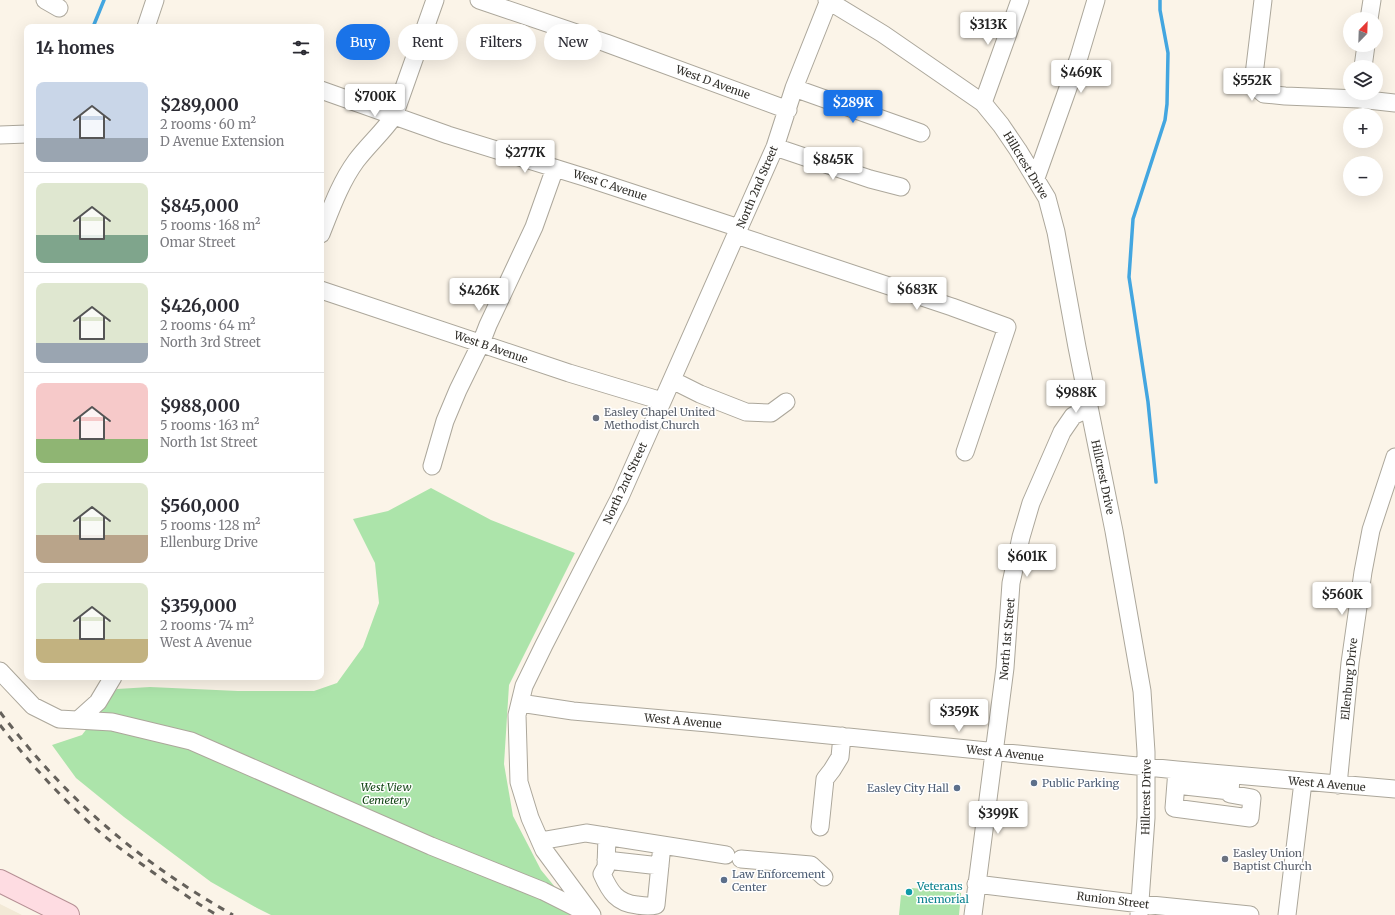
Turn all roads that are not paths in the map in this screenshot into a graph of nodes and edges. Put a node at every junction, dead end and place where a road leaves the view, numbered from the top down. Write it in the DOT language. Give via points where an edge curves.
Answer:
graph roads {
  1 [pos="155,0"];
  2 [pos="435,0"];
  3 [pos="479,0"];
  4 [pos="828,0"];
  5 [pos="1020,0"];
  6 [pos="1096,0"];
  7 [pos="1263,0"];
  8 [pos="1372,0"];
  9 [pos="1370,12"];
  10 [pos="147,24"];
  11 [pos="794,88"];
  12 [pos="324,91"];
  13 [pos="1343,96"];
  14 [pos="1380,100"];
  15 [pos="983,102"];
  16 [pos="1395,103"];
  17 [pos="788,110"];
  18 [pos="394,116"];
  19 [pos="921,133"];
  20 [pos="24,134"];
  21 [pos="0,136"];
  22 [pos="775,147"];
  23 [pos="555,168"];
  24 [pos="1036,178"];
  25 [pos="900,187"];
  26 [pos="324,227"];
  27 [pos="738,232"];
  28 [pos="324,291"];
  29 [pos="481,343"];
  30 [pos="672,380"];
  31 [pos="662,402"];
  32 [pos="786,402"];
  33 [pos="1089,408"];
  34 [pos="965,452"];
  35 [pos="1395,457"];
  36 [pos="432,466"];
  37 [pos="0,671"];
  38 [pos="111,680"];
  39 [pos="520,703"];
  40 [pos="78,720"];
  41 [pos="842,736"];
  42 [pos="994,751"];
  43 [pos="1146,767"];
  44 [pos="1176,778"];
  45 [pos="1303,782"];
  46 [pos="1231,783"];
  47 [pos="1338,785"];
  48 [pos="1395,790"];
  49 [pos="820,827"];
  50 [pos="607,836"];
  51 [pos="540,841"];
  52 [pos="662,845"];
  53 [pos="606,860"];
  54 [pos="660,866"];
  55 [pos="824,877"];
  56 [pos="0,881"];
  57 [pos="976,884"];
  58 [pos="1140,909"];
  59 [pos="68,915"];
  60 [pos="592,915"];
  61 [pos="973,915"];
  62 [pos="1250,915"];
  63 [pos="1287,915"];
  1 -- 10 [label="street"];
  2 -- 18 [label="street"];
  3 -- 17 [label="street, West D Avenue" via="606,43"];
  4 -- 11 [label="street, North 2nd Street"];
  4 -- 15 [label="street, Hillcrest Drive"];
  5 -- 15 [label="street"];
  6 -- 24 [label="street" via="1079,57"];
  7 -- 13 [label="street" via="1254,75 1256,87 1264,94"];
  8 -- 9 [label="street"];
  11 -- 17 [label="street, North 2nd Street"];
  11 -- 19 [label="street"];
  12 -- 18 [label="street, West C Avenue"];
  14 -- 16 [label="street"];
  15 -- 24 [label="street, Hillcrest Drive"];
  17 -- 22 [label="street, North 2nd Street"];
  18 -- 23 [label="street, West C Avenue"];
  18 -- 26 [label="street" via="371,142 340,187"];
  20 -- 21 [label="street"];
  22 -- 25 [label="street"];
  22 -- 27 [label="street, North 2nd Street"];
  23 -- 27 [label="street, West C Avenue"];
  23 -- 29 [label="street" via="534,227"];
  24 -- 33 [label="street, Hillcrest Drive" via="1047,198 1056,232"];
  27 -- 30 [label="street, North 2nd Street"];
  27 -- 34 [label="street, West C Avenue" via="1007,327"];
  28 -- 29 [label="street, West B Avenue"];
  29 -- 31 [label="street, West B Avenue"];
  29 -- 36 [label="street" via="458,390"];
  30 -- 31 [label="street, North 2nd Street"];
  30 -- 32 [label="street" via="746,412 771,413"];
  31 -- 39 [label="street, North 2nd Street" via="620,497 524,686"];
  33 -- 42 [label="street, North 1st Street" via="1073,416 1062,432 1046,465 1021,537 1011,583 1005,668"];
  33 -- 43 [label="street, Hillcrest Drive" via="1142,691"];
  35 -- 47 [label="street, Ellenburg Drive" via="1371,530 1363,572 1350,663"];
  37 -- 40 [label="street" via="33,706 59,719"];
  38 -- 40 [label="street" via="98,702"];
  39 -- 41 [label="street, West A Avenue" via="573,711"];
  39 -- 51 [label="street, North 2nd Street" via="517,715 519,782"];
  40 -- 60 [label="street" via="112,722 191,741 431,846 543,891"];
  41 -- 42 [label="street, West A Avenue"];
  41 -- 49 [label="street" via="840,757 825,779"];
  42 -- 43 [label="street, West A Avenue"];
  42 -- 57 [label="street, North 1st Street"];
  43 -- 44 [label="street, West A Avenue"];
  43 -- 58 [label="street, Hillcrest Drive" via="1146,818"];
  44 -- 46 [label="street, West A Avenue"];
  44 -- 46 [label="street" via="1174,808 1250,818 1252,798 1230,794"];
  45 -- 46 [label="street, West A Avenue"];
  45 -- 47 [label="street, West A Avenue"];
  45 -- 63 [label="street"];
  47 -- 48 [label="street, West A Avenue"];
  50 -- 51 [label="street" via="586,833"];
  50 -- 52 [label="street"];
  50 -- 53 [label="street"];
  51 -- 60 [label="street, North 2nd Street"];
  52 -- 54 [label="street"];
  52 -- 55 [label="street" via="733,857 811,865"];
  53 -- 54 [label="street"];
  53 -- 54 [label="street" via="602,874 607,885 623,903 649,907 656,905"];
  56 -- 59 [label="main road"];
  57 -- 58 [label="street, Runion Street"];
  57 -- 61 [label="street, North 1st Street"];
  58 -- 62 [label="street, Runion Street"];
}
